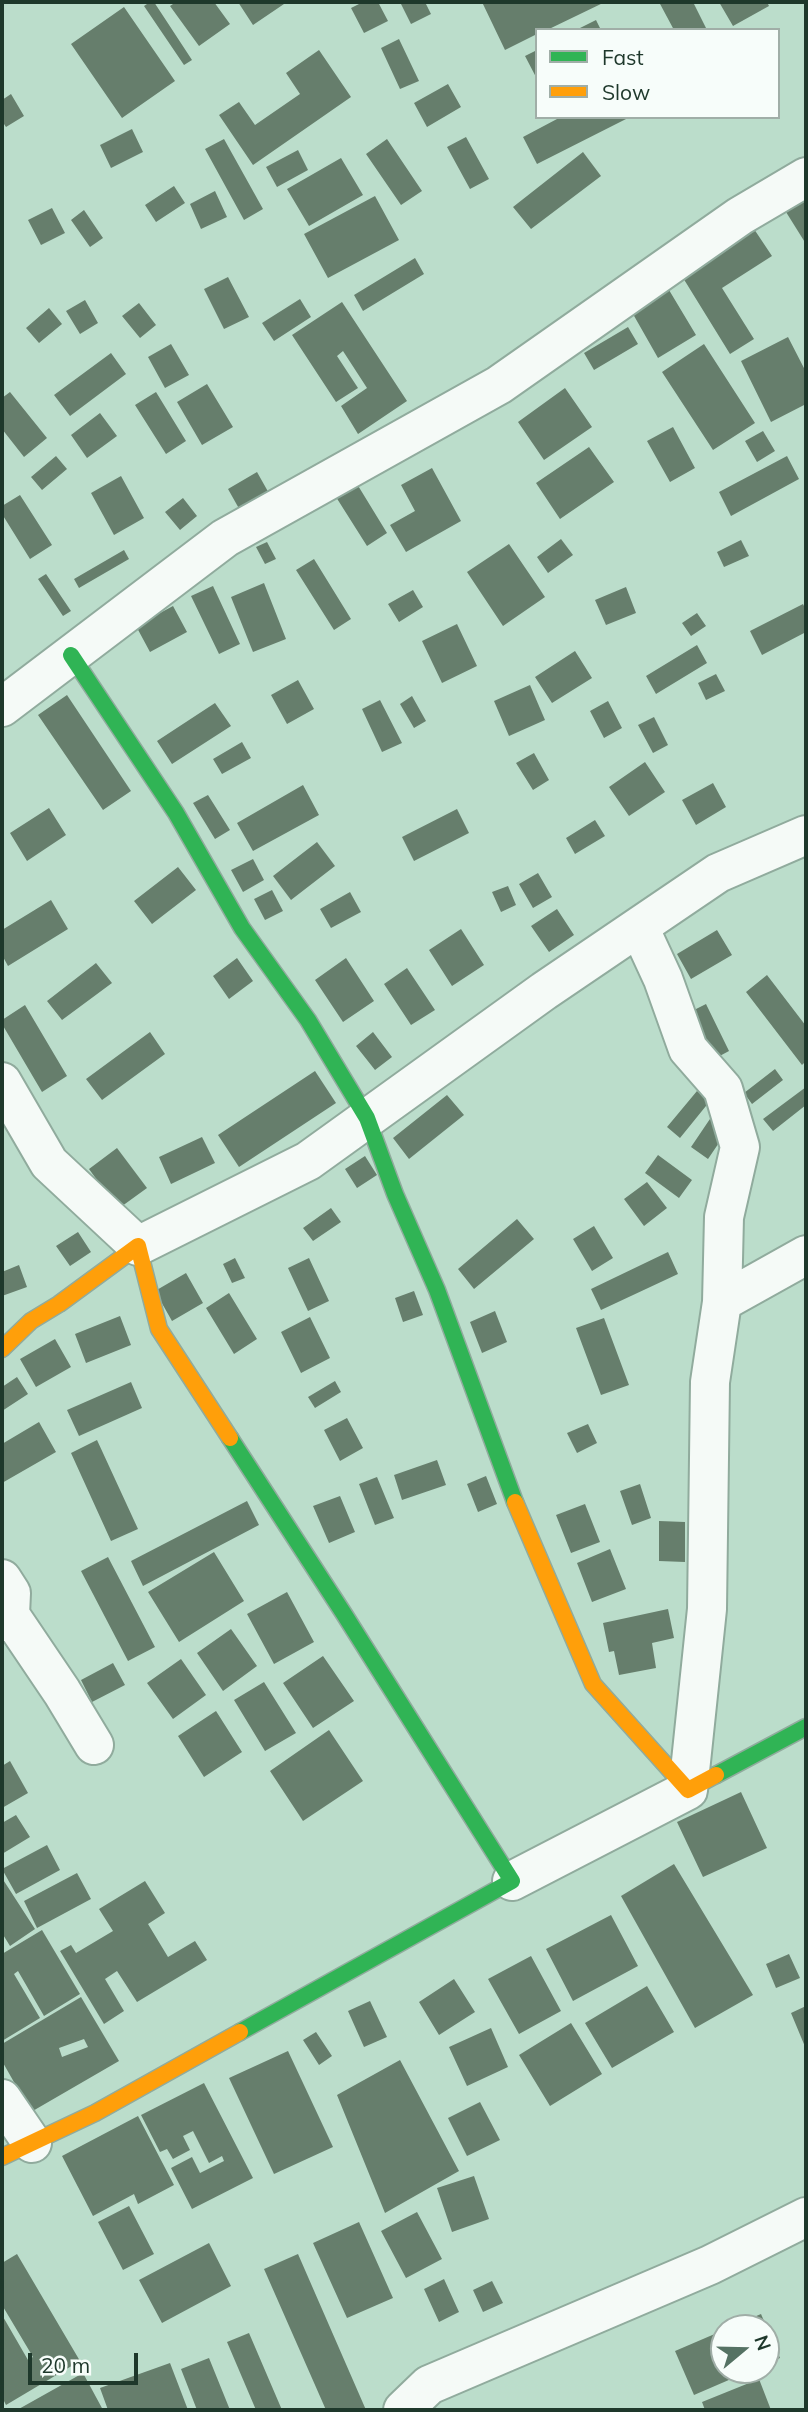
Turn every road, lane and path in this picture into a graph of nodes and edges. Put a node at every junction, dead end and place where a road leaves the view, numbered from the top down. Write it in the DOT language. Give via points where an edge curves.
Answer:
graph roads {
  1 [pos="806,177"];
  2 [pos="71,655"];
  3 [pos="2,707"];
  4 [pos="806,835"];
  5 [pos="639,927"];
  6 [pos="2,1082"];
  7 [pos="367,1118"];
  8 [pos="138,1246"];
  9 [pos="806,1255"];
  10 [pos="722,1303"];
  11 [pos="2,1349"];
  12 [pos="2,1579"];
  13 [pos="6,1619"];
  14 [pos="806,1727"];
  15 [pos="94,1745"];
  16 [pos="688,1790"];
  17 [pos="512,1881"];
  18 [pos="2,2099"];
  19 [pos="17,2150"];
  20 [pos="806,2217"];
  21 [pos="403,2410"];
  1 -- 2 [label="street" via="740,216 499,385 225,538"];
  2 -- 3 [label="street"];
  2 -- 7 [label="street"];
  4 -- 5 [label="street" via="718,873"];
  5 -- 7 [label="street"];
  5 -- 10 [label="street" via="688,1049 723,1090 740,1147 724,1217"];
  6 -- 8 [label="street" via="50,1163"];
  7 -- 8 [label="street" via="307,1161"];
  7 -- 16 [label="street" via="437,1290 511,1492 593,1684"];
  8 -- 11 [label="street" via="31,1321"];
  8 -- 17 [label="street" via="159,1329"];
  9 -- 10 [label="street"];
  10 -- 16 [label="street" via="710,1381 707,1609"];
  12 -- 13 [label="street" via="10,1593"];
  13 -- 15 [label="street" via="62,1692"];
  14 -- 16 [label="street"];
  16 -- 17 [label="street"];
  17 -- 19 [label="street" via="95,2113"];
  18 -- 19 [label="street"];
  20 -- 21 [label="street" via="710,2265 429,2385"];
}
